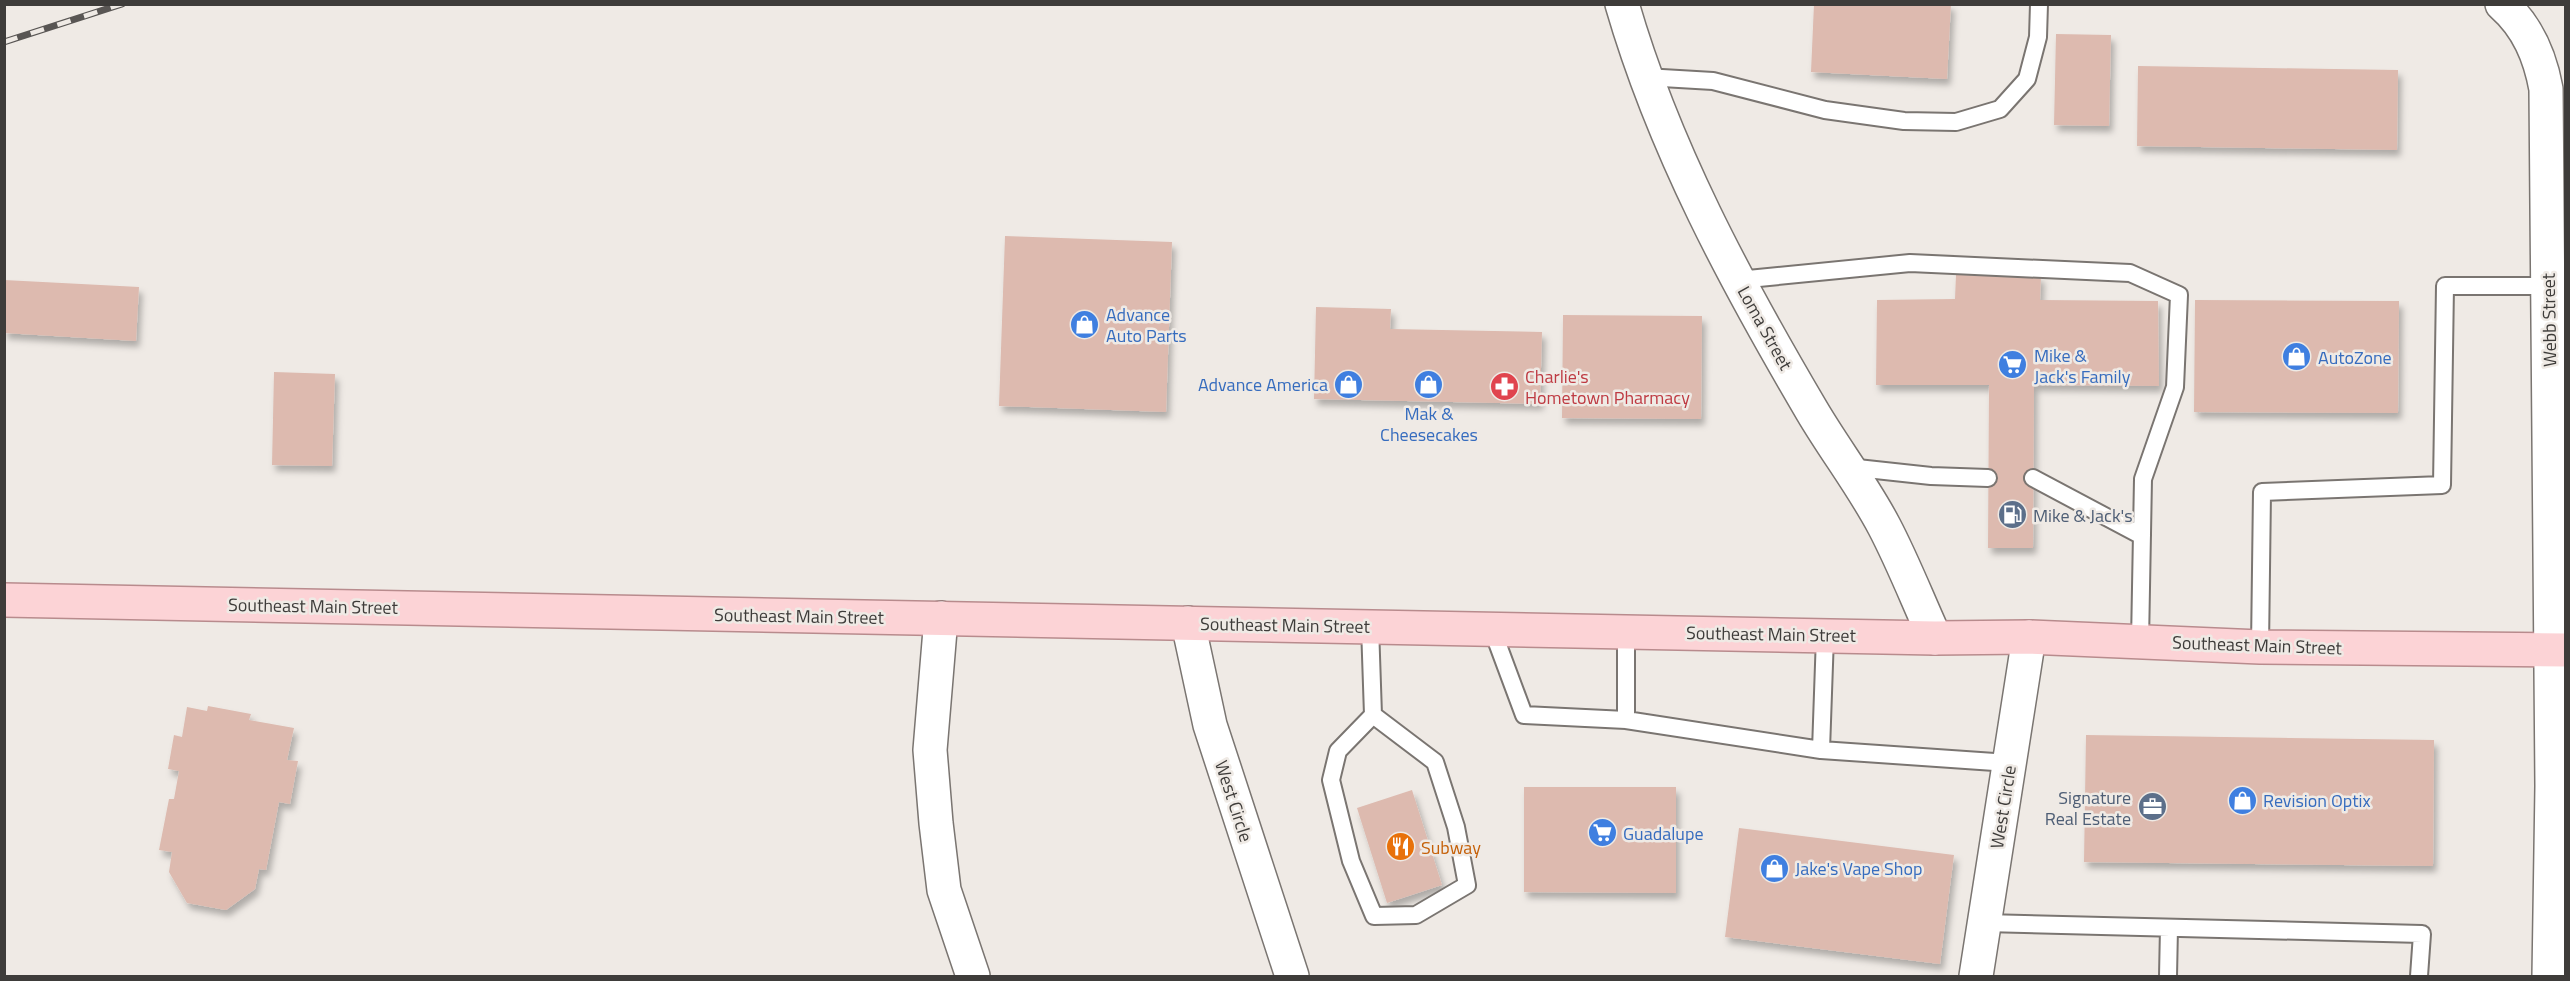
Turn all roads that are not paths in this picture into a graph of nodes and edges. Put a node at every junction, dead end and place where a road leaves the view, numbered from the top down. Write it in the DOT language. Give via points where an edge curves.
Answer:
graph roads {
  1 [pos="1622,4"];
  2 [pos="2039,4"];
  3 [pos="2502,4"];
  4 [pos="1645,77"];
  5 [pos="1738,280"];
  6 [pos="2548,286"];
  7 [pos="1847,466"];
  8 [pos="1988,477"];
  9 [pos="2033,478"];
  10 [pos="2142,536"];
  11 [pos="4,600"];
  12 [pos="941,618"];
  13 [pos="1188,622"];
  14 [pos="1370,626"];
  15 [pos="1491,629"];
  16 [pos="1626,631"];
  17 [pos="1825,636"];
  18 [pos="2029,637"];
  19 [pos="1935,638"];
  20 [pos="2140,642"];
  21 [pos="2260,647"];
  22 [pos="2558,650"];
  23 [pos="1373,716"];
  24 [pos="1626,720"];
  25 [pos="1821,750"];
  26 [pos="2009,763"];
  27 [pos="1985,923"];
  28 [pos="2169,928"];
  29 [pos="973,976"];
  30 [pos="1292,976"];
  31 [pos="1976,976"];
  32 [pos="2168,976"];
  33 [pos="2419,976"];
  34 [pos="2548,976"];
  1 -- 4 [label="street, Loma Street"];
  2 -- 4 [label="lane" via="2038,37 2027,79 2000,109 1956,122 1904,121 1824,110 1713,81"];
  3 -- 6 [label="street, Webb Street" via="2528,35 2541,61 2546,89"];
  4 -- 5 [label="street, Loma Street" via="1671,142"];
  5 -- 7 [label="street, Loma Street"];
  5 -- 10 [label="lane" via="1910,263 2130,273 2179,295 2175,387 2143,479"];
  6 -- 21 [label="lane" via="2445,286 2442,485 2262,492"];
  6 -- 22 [label="street, Webb Street"];
  7 -- 8 [label="lane" via="1931,476"];
  7 -- 19 [label="street, Loma Street" via="1884,526"];
  9 -- 10 [label="lane"];
  10 -- 20 [label="lane"];
  11 -- 12 [label="main road, Southeast Main Street"];
  12 -- 13 [label="main road, Southeast Main Street"];
  12 -- 29 [label="street" via="930,750 936,823 944,891"];
  13 -- 14 [label="main road, Southeast Main Street"];
  13 -- 30 [label="street, West Circle" via="1210,725"];
  14 -- 15 [label="main road, Southeast Main Street"];
  14 -- 23 [label="lane"];
  15 -- 16 [label="main road, Southeast Main Street"];
  15 -- 24 [label="lane" via="1524,715"];
  16 -- 17 [label="main road, Southeast Main Street"];
  16 -- 24 [label="lane"];
  17 -- 19 [label="main road, Southeast Main Street"];
  17 -- 25 [label="lane"];
  18 -- 19 [label="main road, Southeast Main Street"];
  18 -- 20 [label="main road, Southeast Main Street"];
  18 -- 26 [label="street, West Circle"];
  20 -- 21 [label="main road, Southeast Main Street"];
  21 -- 22 [label="main road, Southeast Main Street"];
  22 -- 34 [label="street, Webb Street"];
  23 -- 23 [label="lane" via="1338,751 1331,780 1351,861 1374,916 1416,915 1467,885 1456,827 1435,762"];
  24 -- 25 [label="lane"];
  25 -- 26 [label="lane"];
  26 -- 27 [label="street, West Circle"];
  27 -- 28 [label="lane"];
  27 -- 31 [label="street, West Circle"];
  28 -- 32 [label="lane"];
  28 -- 33 [label="lane" via="2422,934"];
}
